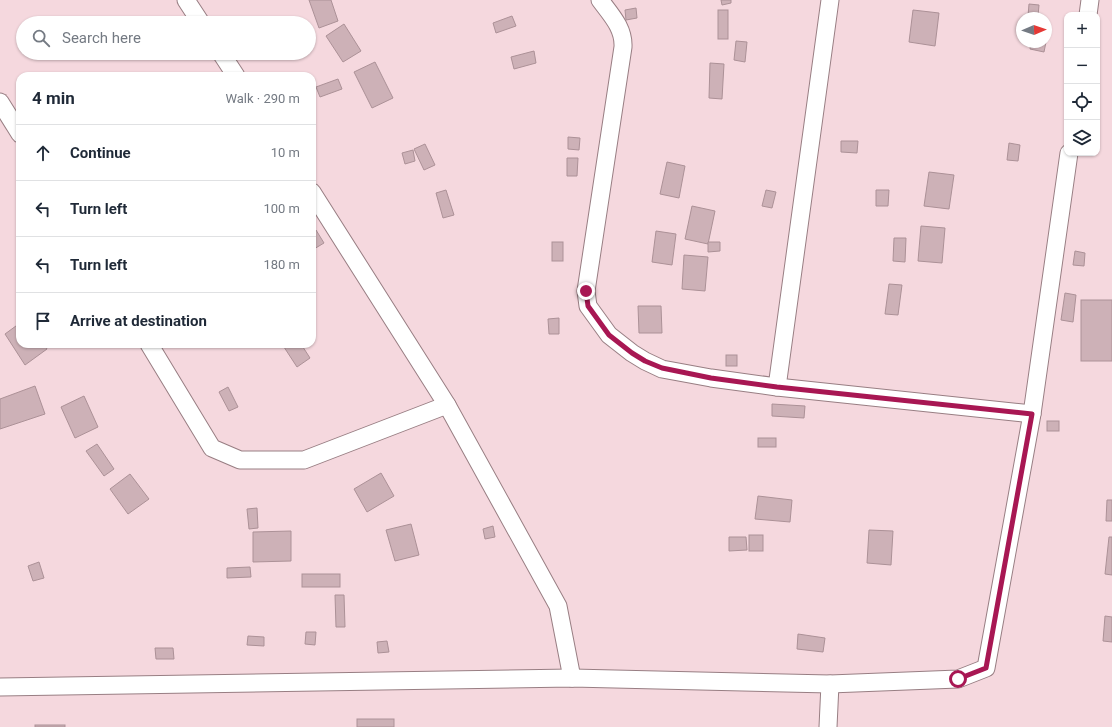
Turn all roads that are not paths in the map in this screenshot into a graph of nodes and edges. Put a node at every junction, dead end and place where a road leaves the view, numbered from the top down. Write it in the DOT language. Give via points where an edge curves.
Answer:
graph roads {
  1 [pos="186,0"];
  2 [pos="600,0"];
  3 [pos="830,0"];
  4 [pos="1090,0"];
  5 [pos="1088,12"];
  6 [pos="196,16"];
  7 [pos="226,60"];
  8 [pos="233,72"];
  9 [pos="0,102"];
  10 [pos="16,128"];
  11 [pos="1069,156"];
  12 [pos="316,198"];
  13 [pos="151,348"];
  14 [pos="777,387"];
  15 [pos="447,404"];
  16 [pos="1032,414"];
  17 [pos="572,678"];
  18 [pos="830,684"];
  19 [pos="0,687"];
  20 [pos="828,727"];
  1 -- 6 [label="street"];
  2 -- 14 [label="street" via="618,26 623,39 586,291 588,306 609,335 645,361 662,368 711,378"];
  3 -- 14 [label="street"];
  4 -- 5 [label="street"];
  7 -- 8 [label="street"];
  9 -- 10 [label="street"];
  11 -- 16 [label="street"];
  12 -- 15 [label="street"];
  13 -- 15 [label="street" via="212,448 240,460 304,460"];
  14 -- 16 [label="street"];
  15 -- 17 [label="street" via="558,606"];
  16 -- 18 [label="street" via="986,668 958,679"];
  17 -- 18 [label="street"];
  17 -- 19 [label="street"];
  18 -- 20 [label="street"];
}
